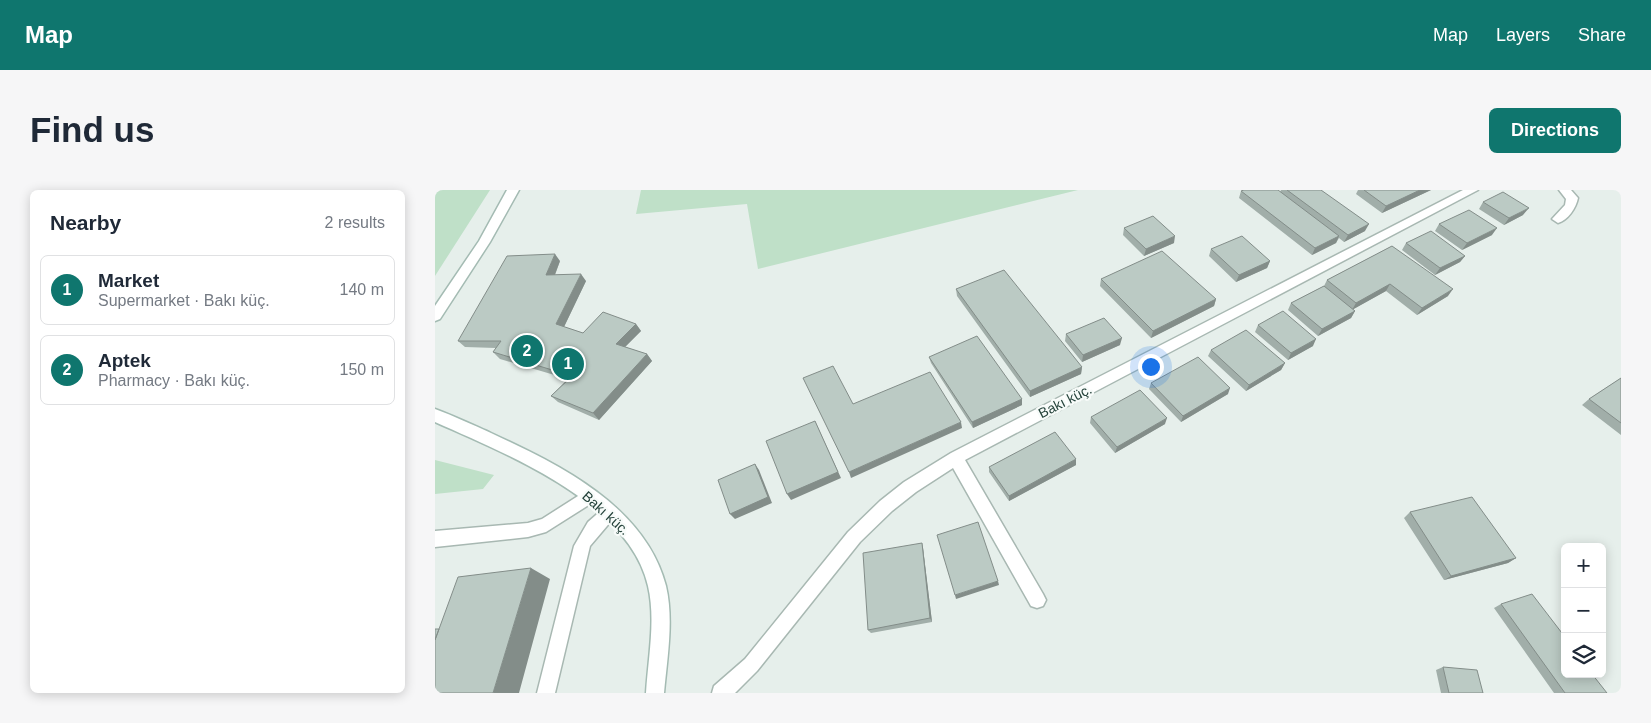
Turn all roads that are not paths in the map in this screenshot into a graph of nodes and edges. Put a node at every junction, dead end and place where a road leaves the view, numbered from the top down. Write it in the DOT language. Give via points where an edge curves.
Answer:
graph roads {
  1 [pos="513,190"];
  2 [pos="1472,190"];
  3 [pos="1565,190"];
  4 [pos="1558,220"];
  5 [pos="435,316"];
  6 [pos="435,415"];
  7 [pos="956,458"];
  8 [pos="589,496"];
  9 [pos="610,513"];
  10 [pos="435,539"];
  11 [pos="1037,600"];
  12 [pos="546,693"];
  13 [pos="655,693"];
  14 [pos="721,693"];
  1 -- 5 [label="street" via="484,242"];
  2 -- 7 [label="street, Bakı küç."];
  3 -- 4 [label="street" via="1571,198 1571,206"];
  6 -- 8 [label="street, Bakı küç." via="533,460"];
  7 -- 11 [label="street"];
  7 -- 14 [label="street, Bakı küç." via="910,487 854,536 751,665"];
  8 -- 9 [label="street, Bakı küç."];
  8 -- 10 [label="street" via="546,525 528,530"];
  9 -- 12 [label="street" via="593,527 582,546"];
  9 -- 13 [label="street, Bakı küç." via="640,547 651,567 657,588"];
}
